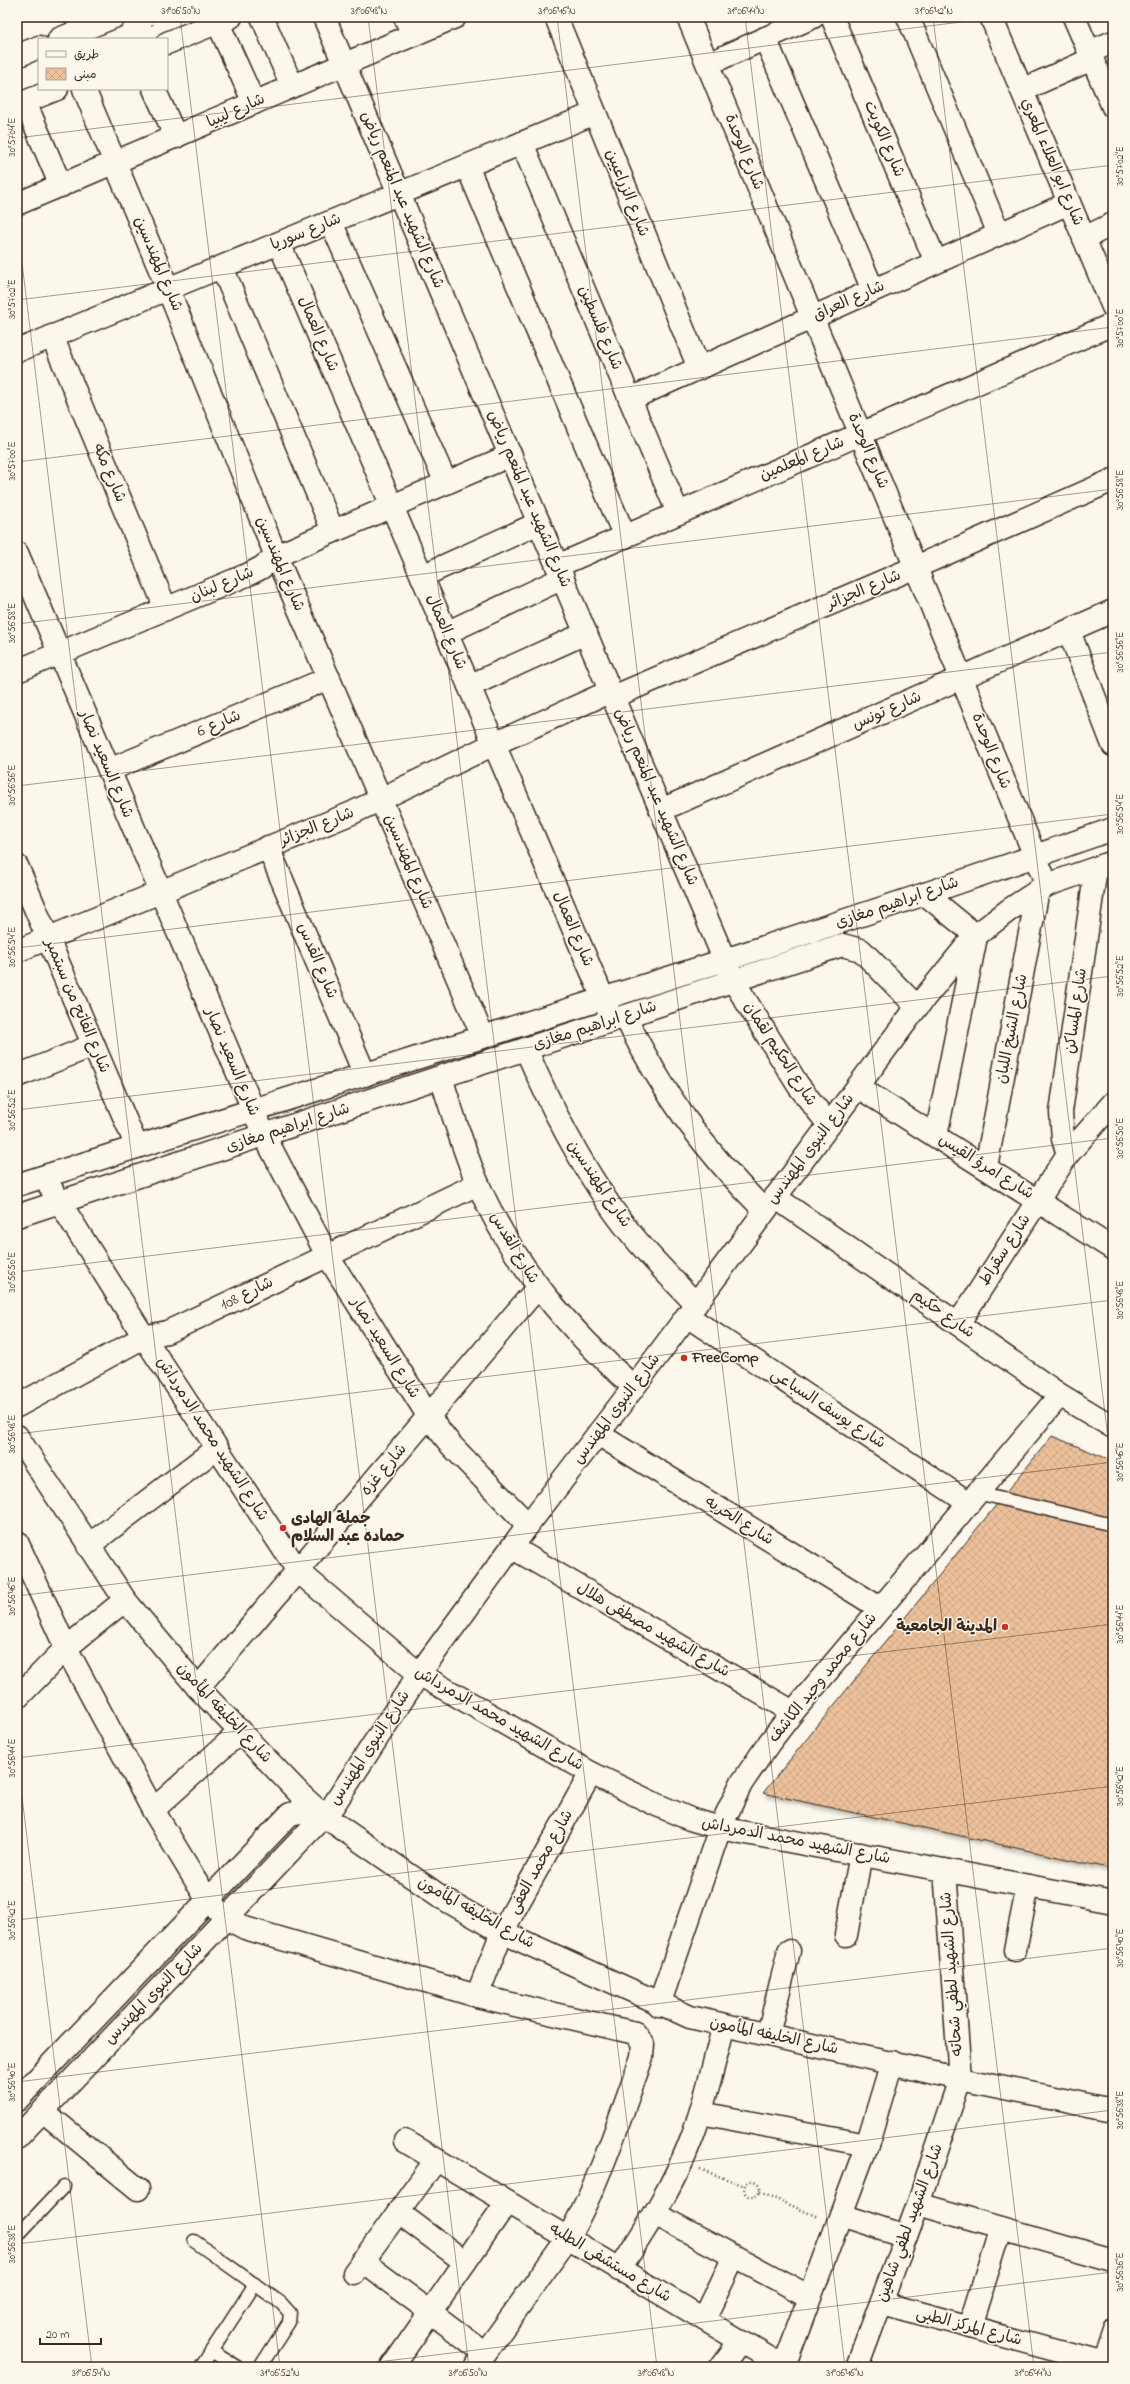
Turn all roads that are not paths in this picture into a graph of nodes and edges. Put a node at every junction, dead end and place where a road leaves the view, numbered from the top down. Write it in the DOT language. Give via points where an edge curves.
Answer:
graph roads {
  1 [pos="114,17"];
  2 [pos="262,17"];
  3 [pos="324,17"];
  4 [pos="455,17"];
  5 [pos="556,17"];
  6 [pos="688,17"];
  7 [pos="813,17"];
  8 [pos="832,17"];
  9 [pos="908,17"];
  10 [pos="991,17"];
  11 [pos="1074,17"];
  12 [pos="225,20"];
  13 [pos="409,26"];
  14 [pos="62,38"];
  15 [pos="765,38"];
  16 [pos="1113,42"];
  17 [pos="168,43"];
  18 [pos="38,47"];
  19 [pos="17,56"];
  20 [pos="1091,56"];
  21 [pos="344,63"];
  22 [pos="708,64"];
  23 [pos="292,86"];
  24 [pos="55,90"];
  25 [pos="84,90"];
  26 [pos="154,90"];
  27 [pos="1022,90"];
  28 [pos="254,103"];
  29 [pos="21,104"];
  30 [pos="1113,107"];
  31 [pos="595,113"];
  32 [pos="176,137"];
  33 [pos="522,143"];
  34 [pos="115,163"];
  35 [pos="467,166"];
  36 [pos="61,186"];
  37 [pos="399,194"];
  38 [pos="1069,202"];
  39 [pos="17,204"];
  40 [pos="331,222"];
  41 [pos="1113,224"];
  42 [pos="999,234"];
  43 [pos="1084,238"];
  44 [pos="279,243"];
  45 [pos="936,262"];
  46 [pos="222,266"];
  47 [pos="168,289"];
  48 [pos="873,290"];
  49 [pos="1113,307"];
  50 [pos="812,317"];
  51 [pos="1113,324"];
  52 [pos="52,336"];
  53 [pos="17,351"];
  54 [pos="699,368"];
  55 [pos="630,399"];
  56 [pos="860,434"];
  57 [pos="510,455"];
  58 [pos="1113,480"];
  59 [pos="446,483"];
  60 [pos="392,506"];
  61 [pos="678,513"];
  62 [pos="539,523"];
  63 [pos="333,531"];
  64 [pos="625,537"];
  65 [pos="17,553"];
  66 [pos="276,556"];
  67 [pos="916,568"];
  68 [pos="560,572"];
  69 [pos="422,576"];
  70 [pos="166,609"];
  71 [pos="1113,611"];
  72 [pos="1069,631"];
  73 [pos="446,633"];
  74 [pos="586,633"];
  75 [pos="59,654"];
  76 [pos="17,671"];
  77 [pos="329,678"];
  78 [pos="961,678"];
  79 [pos="469,686"];
  80 [pos="612,694"];
  81 [pos="494,744"];
  82 [pos="1113,745"];
  83 [pos="109,770"];
  84 [pos="380,798"];
  85 [pos="661,810"];
  86 [pos="1113,829"];
  87 [pos="268,847"];
  88 [pos="1034,855"];
  89 [pos="1105,865"];
  90 [pos="17,866"];
  91 [pos="1043,888"];
  92 [pos="160,892"];
  93 [pos="925,894"];
  94 [pos="974,937"];
  95 [pos="48,938"];
  96 [pos="17,951"];
  97 [pos="725,960"];
  98 [pos="733,980"];
  99 [pos="603,999"];
  100 [pos="917,1007"];
  101 [pos="619,1018"];
  102 [pos="483,1037"];
  103 [pos="94,1045"];
  104 [pos="526,1049"];
  105 [pos="365,1075"];
  106 [pos="17,1076"];
  107 [pos="441,1078"];
  108 [pos="858,1087"];
  109 [pos="1113,1103"];
  110 [pos="252,1111"];
  111 [pos="829,1125"];
  112 [pos="264,1136"];
  113 [pos="936,1136"];
  114 [pos="137,1147"];
  115 [pos="1068,1154"];
  116 [pos="986,1167"];
  117 [pos="44,1177"];
  118 [pos="478,1184"];
  119 [pos="17,1186"];
  120 [pos="1037,1199"];
  121 [pos="60,1202"];
  122 [pos="770,1204"];
  123 [pos="17,1216"];
  124 [pos="1113,1249"];
  125 [pos="327,1256"];
  126 [pos="538,1287"];
  127 [pos="692,1310"];
  128 [pos="958,1324"];
  129 [pos="144,1337"];
  130 [pos="634,1387"];
  131 [pos="1060,1395"];
  132 [pos="17,1406"];
  133 [pos="429,1416"];
  134 [pos="1113,1427"];
  135 [pos="598,1434"];
  136 [pos="17,1436"];
  137 [pos="217,1448"];
  138 [pos="973,1498"];
  139 [pos="528,1525"];
  140 [pos="1113,1525"];
  141 [pos="17,1542"];
  142 [pos="88,1546"];
  143 [pos="514,1548"];
  144 [pos="298,1571"];
  145 [pos="125,1600"];
  146 [pos="880,1608"];
  147 [pos="66,1648"];
  148 [pos="419,1674"];
  149 [pos="198,1688"];
  150 [pos="17,1698"];
  151 [pos="793,1712"];
  152 [pos="242,1731"];
  153 [pos="591,1773"];
  154 [pos="154,1810"];
  155 [pos="324,1816"];
  156 [pos="720,1828"];
  157 [pos="861,1854"];
  158 [pos="945,1870"];
  159 [pos="1028,1886"];
  160 [pos="207,1899"];
  161 [pos="1113,1902"];
  162 [pos="226,1918"];
  163 [pos="502,1932"];
  164 [pos="846,1935"];
  165 [pos="1015,1950"];
  166 [pos="789,1951"];
  167 [pos="477,1996"];
  168 [pos="659,2005"];
  169 [pos="724,2025"];
  170 [pos="768,2034"];
  171 [pos="892,2062"];
  172 [pos="960,2079"];
  173 [pos="17,2100"];
  174 [pos="1113,2110"];
  175 [pos="43,2111"];
  176 [pos="701,2113"];
  177 [pos="17,2138"];
  178 [pos="405,2141"];
  179 [pos="867,2145"];
  180 [pos="436,2160"];
  181 [pos="64,2186"];
  182 [pos="138,2189"];
  183 [pos="507,2202"];
  184 [pos="918,2204"];
  185 [pos="398,2212"];
  186 [pos="655,2214"];
  187 [pos="839,2220"];
  188 [pos="1001,2228"];
  189 [pos="17,2236"];
  190 [pos="906,2236"];
  191 [pos="568,2238"];
  192 [pos="194,2241"];
  193 [pos="734,2257"];
  194 [pos="1113,2260"];
  195 [pos="465,2262"];
  196 [pos="619,2270"];
  197 [pos="255,2284"];
  198 [pos="810,2297"];
  199 [pos="882,2303"];
  200 [pos="430,2312"];
  201 [pos="704,2319"];
  202 [pos="970,2327"];
  203 [pos="1113,2330"];
  204 [pos="740,2341"];
  205 [pos="211,2351"];
  206 [pos="480,2360"];
  207 [pos="1102,2365"];
  208 [pos="201,2367"];
  209 [pos="237,2367"];
  210 [pos="260,2367"];
  211 [pos="392,2367"];
  212 [pos="721,2367"];
  213 [pos="784,2367"];
  214 [pos="856,2367"];
  1 -- 14 [label="street"];
  2 -- 23 [label="street"];
  3 -- 21 [label="street, شارع الشهيد عبد المنعم رياض"];
  4 -- 13 [label="street, شارع ليبيا"];
  5 -- 31 [label="street, شارع الزراعيين"];
  6 -- 22 [label="street, شارع الوحدة"];
  7 -- 15 [label="street"];
  8 -- 45 [label="street, شارع الكويت"];
  9 -- 42 [label="street"];
  10 -- 27 [label="street, شارع ابو العلاء المعري"];
  11 -- 20 [label="street"];
  12 -- 17 [label="street"];
  12 -- 28 [label="street"];
  13 -- 21 [label="street, شارع ليبيا"];
  15 -- 22 [label="street"];
  15 -- 48 [label="street"];
  16 -- 20 [label="street"];
  18 -- 19 [label="street"];
  20 -- 27 [label="street"];
  20 -- 30 [label="street"];
  21 -- 23 [label="street, شارع ليبيا"];
  21 -- 37 [label="street, شارع الشهيد عبد المنعم رياض"];
  22 -- 50 [label="street, شارع الوحدة"];
  23 -- 28 [label="street, شارع ليبيا"];
  24 -- 29 [label="street"];
  25 -- 34 [label="street, شارع المهندسين"];
  26 -- 32 [label="street"];
  27 -- 38 [label="street, شارع ابو العلاء المعري"];
  28 -- 32 [label="street, شارع ليبيا"];
  29 -- 36 [label="street"];
  31 -- 33 [label="street, شارع سوريا"];
  31 -- 54 [label="street, شارع الزراعيين"];
  32 -- 34 [label="street, شارع ليبيا"];
  33 -- 35 [label="street, شارع سوريا"];
  33 -- 55 [label="street, شارع فلسطين"];
  34 -- 36 [label="street, شارع ليبيا"];
  34 -- 47 [label="street, شارع المهندسين"];
  35 -- 37 [label="street, شارع سوريا"];
  35 -- 64 [label="street"];
  36 -- 39 [label="street, شارع ليبيا"];
  37 -- 40 [label="street, شارع سوريا"];
  37 -- 57 [label="street, شارع الشهيد عبد المنعم رياض"];
  38 -- 42 [label="street, شارع العراق"];
  38 -- 43 [label="street, شارع ابو العلاء المعري"];
  40 -- 44 [label="street, شارع سوريا"];
  40 -- 59 [label="street"];
  41 -- 43 [label="street"];
  42 -- 45 [label="street, شارع العراق"];
  43 -- 49 [label="street, شارع ابو العلاء المعري"];
  44 -- 46 [label="street, شارع سوريا"];
  44 -- 60 [label="street, شارع العمال"];
  45 -- 48 [label="street, شارع العراق"];
  46 -- 47 [label="street, شارع سوريا"];
  46 -- 63 [label="street"];
  47 -- 52 [label="street, شارع سوريا"];
  47 -- 66 [label="street, شارع المهندسين"];
  48 -- 50 [label="street, شارع العراق"];
  50 -- 54 [label="street, شارع العراق"];
  50 -- 56 [label="street, شارع الوحدة"];
  51 -- 56 [label="street, شارع المعلمين"];
  52 -- 53 [label="street, شارع سوريا"];
  52 -- 70 [label="street, شارع مكه"];
  54 -- 55 [label="street, شارع العراق"];
  55 -- 61 [label="street, شارع فلسطين"];
  56 -- 61 [label="street, شارع المعلمين"];
  56 -- 67 [label="street, شارع الوحدة"];
  57 -- 59 [label="street, شارع لبنان"];
  57 -- 62 [label="street, شارع الشهيد عبد المنعم رياض"];
  58 -- 67 [label="street, شارع الجزائر"];
  59 -- 60 [label="street, شارع لبنان"];
  60 -- 63 [label="street, شارع لبنان"];
  60 -- 69 [label="street, شارع العمال"];
  61 -- 64 [label="street, شارع المعلمين"];
  62 -- 68 [label="street, شارع الشهيد عبد المنعم رياض"];
  62 -- 69 [label="street"];
  63 -- 66 [label="street, شارع لبنان"];
  64 -- 68 [label="street, شارع المعلمين"];
  65 -- 75 [label="street, شارع السعيد نصار"];
  66 -- 70 [label="street, شارع لبنان" via="261,568"];
  66 -- 77 [label="street, شارع المهندسين"];
  67 -- 78 [label="street, شارع الوحدة"];
  67 -- 80 [label="street, شارع الجزائر"];
  68 -- 73 [label="street, شارع المعلمين"];
  68 -- 74 [label="street, شارع الشهيد عبد المنعم رياض"];
  69 -- 73 [label="street, شارع العمال"];
  70 -- 75 [label="street, شارع لبنان"];
  71 -- 72 [label="street, شارع تونس"];
  72 -- 78 [label="street, شارع تونس"];
  72 -- 82 [label="street"];
  73 -- 79 [label="street, شارع العمال"];
  74 -- 79 [label="street"];
  74 -- 80 [label="street, شارع الشهيد عبد المنعم رياض"];
  75 -- 76 [label="street, شارع لبنان"];
  75 -- 83 [label="street, شارع السعيد نصار"];
  77 -- 83 [label="street, شارع 6"];
  77 -- 84 [label="street, شارع المهندسين"];
  78 -- 85 [label="street, شارع تونس"];
  78 -- 88 [label="street, شارع الوحدة"];
  79 -- 81 [label="street, شارع العمال"];
  80 -- 81 [label="street, شارع الجزائر"];
  80 -- 85 [label="street, شارع الشهيد عبد المنعم رياض"];
  81 -- 84 [label="street, شارع الجزائر"];
  81 -- 99 [label="street, شارع العمال"];
  83 -- 92 [label="street, شارع السعيد نصار"];
  84 -- 87 [label="street, شارع الجزائر" via="352,813"];
  84 -- 102 [label="street, شارع المهندسين"];
  85 -- 97 [label="street, شارع الشهيد عبد المنعم رياض"];
  86 -- 88 [label="street, شارع ابراهيم مغازى"];
  87 -- 92 [label="street, شارع الجزائر"];
  87 -- 105 [label="street, شارع القدس"];
  88 -- 91 [label="street, شارع الوحدة"];
  88 -- 93 [label="street, شارع ابراهيم مغازى"];
  89 -- 91 [label="street"];
  89 -- 115 [label="street, شارع المساكن" via="1061,1112 1063,1139"];
  90 -- 95 [label="street, شارع الفاتح من سبتمبر"];
  91 -- 94 [label="street"];
  91 -- 116 [label="street, شارع الشيخ اللبان"];
  92 -- 95 [label="street, شارع الجزائر"];
  92 -- 110 [label="street, شارع السعيد نصار"];
  93 -- 94 [label="street" via="968,929"];
  93 -- 97 [label="street, شارع ابراهيم مغازى"];
  94 -- 100 [label="street"];
  94 -- 113 [label="street" via="975,947"];
  95 -- 96 [label="street, شارع الجزائر"];
  95 -- 103 [label="street, شارع الفاتح من سبتمبر"];
  97 -- 98 [label="street, شارع الشهيد عبد المنعم رياض"];
  97 -- 99 [label="street, شارع ابراهيم مغازى"];
  98 -- 100 [label="street, شارع ابراهيم مغازى" via="833,948 852,946 861,950"];
  98 -- 101 [label="street, شارع ابراهيم مغازى"];
  98 -- 111 [label="street, شارع الحكيم لقمان" via="798,1085"];
  99 -- 101 [label="street, شارع العمال"];
  99 -- 102 [label="street, شارع ابراهيم مغازى"];
  100 -- 108 [label="street, شارع النبوى المهندس"];
  101 -- 104 [label="street, شارع ابراهيم مغازى"];
  101 -- 122 [label="street, شارع العمال" via="671,1101 729,1175"];
  102 -- 105 [label="street, شارع ابراهيم مغازى"];
  103 -- 106 [label="street"];
  103 -- 114 [label="street, شارع الفاتح من سبتمبر"];
  104 -- 107 [label="street, شارع ابراهيم مغازى"];
  104 -- 127 [label="street, شارع المهندسين" via="550,1106 580,1160 610,1205"];
  105 -- 110 [label="street, شارع ابراهيم مغازى"];
  107 -- 112 [label="street, شارع ابراهيم مغازى"];
  107 -- 118 [label="street, شارع القدس"];
  108 -- 111 [label="street, شارع النبوى المهندس"];
  108 -- 113 [label="street, شارع امرؤ القيس"];
  109 -- 115 [label="street, شارع سقراط"];
  110 -- 112 [label="street, شارع السعيد نصار"];
  110 -- 114 [label="street, شارع ابراهيم مغازى"];
  111 -- 122 [label="street, شارع النبوى المهندس"];
  112 -- 121 [label="street, شارع ابراهيم مغازى"];
  112 -- 125 [label="street, شارع السعيد نصار"];
  113 -- 116 [label="street, شارع امرؤ القيس"];
  114 -- 117 [label="street, شارع ابراهيم مغازى"];
  115 -- 120 [label="street, شارع سقراط"];
  116 -- 120 [label="street, شارع امرؤ القيس"];
  117 -- 119 [label="street, شارع ابراهيم مغازى"];
  117 -- 121 [label="street, شارع الشهيد محمد الدمرداش"];
  118 -- 125 [label="street, شارع 108"];
  118 -- 126 [label="street, شارع القدس" via="495,1218"];
  120 -- 124 [label="street, شارع امرؤ القيس"];
  120 -- 128 [label="street, شارع سقراط"];
  121 -- 123 [label="street, شارع ابراهيم مغازى"];
  121 -- 129 [label="street, شارع الشهيد محمد الدمرداش"];
  122 -- 127 [label="street, شارع النبوى المهندس"];
  122 -- 128 [label="street, شارع حكيم"];
  125 -- 129 [label="street, شارع 108" via="174,1329"];
  125 -- 133 [label="street, شارع السعيد نصار"];
  126 -- 130 [label="street, شارع القدس" via="598,1356"];
  126 -- 133 [label="street, شارع غزه"];
  127 -- 130 [label="street, شارع النبوى المهندس"];
  127 -- 138 [label="street, شارع يوسف السباعى"];
  128 -- 131 [label="street, شارع حكيم"];
  129 -- 132 [label="street, شارع 108"];
  129 -- 137 [label="street, شارع الشهيد محمد الدمرداش"];
  130 -- 135 [label="street, شارع النبوى المهندس"];
  131 -- 134 [label="street, شارع حكيم"];
  131 -- 138 [label="street, شارع محمد وحيد الكاشف"];
  133 -- 139 [label="street, شارع السعيد نصار" via="451,1446"];
  133 -- 144 [label="street, شارع غزه"];
  135 -- 139 [label="street, شارع النبوى المهندس"];
  135 -- 146 [label="street, شارع الحريه"];
  136 -- 142 [label="street, شارع الخليفه المأمون"];
  137 -- 142 [label="street"];
  137 -- 144 [label="street, شارع الشهيد محمد الدمرداش"];
  138 -- 140 [label="lane"];
  138 -- 146 [label="street, شارع محمد وحيد الكاشف"];
  139 -- 143 [label="street, شارع النبوى المهندس"];
  141 -- 147 [label="street"];
  142 -- 145 [label="street, شارع الخليفه المأمون"];
  143 -- 148 [label="street, شارع النبوى المهندس"];
  143 -- 151 [label="street, شارع الشهيد مصطفى هلال"];
  144 -- 148 [label="street, شارع الشهيد محمد الدمرداش"];
  144 -- 149 [label="street, شارع غزه"];
  145 -- 147 [label="street"];
  145 -- 149 [label="street, شارع الخليفه المأمون"];
  146 -- 151 [label="street, شارع محمد وحيد الكاشف"];
  147 -- 150 [label="street"];
  147 -- 154 [label="street"];
  148 -- 153 [label="street, شارع الشهيد محمد الدمرداش"];
  148 -- 155 [label="street, شارع النبوى المهندس" via="341,1796"];
  149 -- 152 [label="street, شارع الخليفه المأمون"];
  151 -- 156 [label="street, شارع محمد وحيد الكاشف" via="741,1784"];
  152 -- 154 [label="street"];
  152 -- 155 [label="street, شارع الخليفه المأمون"];
  153 -- 156 [label="street, شارع الشهيد محمد الدمرداش" via="663,1808"];
  153 -- 163 [label="street, شارع محمد العفى"];
  154 -- 160 [label="street"];
  155 -- 160 [label="street, شارع النبوى المهندس" via="312,1810 290,1814"];
  155 -- 162 [label="street, شارع النبوى المهندس"];
  155 -- 163 [label="street, شارع الخليفه المأمون" via="444,1899"];
  156 -- 157 [label="street, شارع الشهيد محمد الدمرداش"];
  156 -- 168 [label="street, شارع محمد وحيد الكاشف"];
  157 -- 158 [label="street, شارع الشهيد محمد الدمرداش"];
  157 -- 164 [label="street"];
  158 -- 159 [label="street, شارع الشهيد محمد الدمرداش"];
  158 -- 172 [label="street, شارع الشهيد لطفي شحاته"];
  159 -- 161 [label="street, شارع الشهيد محمد الدمرداش"];
  159 -- 165 [label="street"];
  160 -- 162 [label="street"];
  160 -- 173 [label="street, شارع النبوى المهندس"];
  162 -- 167 [label="street" via="245,1928"];
  162 -- 175 [label="street, شارع النبوى المهندس"];
  163 -- 167 [label="street, شارع محمد العفى"];
  163 -- 168 [label="street, شارع الخليفه المأمون"];
  166 -- 170 [label="street"];
  167 -- 191 [label="street" via="635,2033 643,2044 642,2057 597,2181"];
  168 -- 169 [label="street, شارع الخليفه المأمون" via="690,2017"];
  169 -- 170 [label="street, شارع الخليفه المأمون"];
  169 -- 176 [label="street"];
  170 -- 171 [label="street, شارع الخليفه المأمون"];
  171 -- 172 [label="street, شارع الخليفه المأمون"];
  171 -- 179 [label="street"];
  172 -- 174 [label="street, شارع الخليفه المأمون"];
  172 -- 184 [label="street, شارع الشهيد لطفي شاهين"];
  175 -- 177 [label="street, شارع النبوى المهندس"];
  175 -- 182 [label="street"];
  176 -- 179 [label="street"];
  176 -- 186 [label="street" via="682,2161"];
  178 -- 180 [label="street, شارع مستشفى الطلبه"];
  179 -- 187 [label="street"];
  180 -- 183 [label="street, شارع مستشفى الطلبه"];
  180 -- 185 [label="street"];
  181 -- 189 [label="lane"];
  183 -- 191 [label="street, شارع مستشفى الطلبه"];
  183 -- 195 [label="street"];
  184 -- 188 [label="street"];
  184 -- 190 [label="street, شارع الشهيد لطفي شاهين"];
  185 -- 195 [label="street"];
  185 -- 200 [label="street" via="358,2267"];
  186 -- 193 [label="street"];
  186 -- 196 [label="street"];
  187 -- 190 [label="street"];
  187 -- 198 [label="street"];
  188 -- 194 [label="street"];
  188 -- 202 [label="street"];
  190 -- 199 [label="street, شارع الشهيد لطفي شاهين"];
  191 -- 196 [label="street, شارع مستشفى الطلبه"];
  191 -- 206 [label="street"];
  192 -- 197 [label="lane"];
  193 -- 198 [label="street"];
  193 -- 201 [label="street"];
  195 -- 200 [label="street"];
  196 -- 201 [label="street, شارع مستشفى الطلبه"];
  197 -- 205 [label="lane"];
  197 -- 210 [label="lane" via="290,2313 289,2322"];
  198 -- 213 [label="street"];
  199 -- 202 [label="street, شارع المركز الطبى"];
  199 -- 214 [label="street, شارع الشهيد لطفي شاهين"];
  200 -- 206 [label="street"];
  200 -- 211 [label="street"];
  201 -- 204 [label="street, شارع مستشفى الطلبه"];
  202 -- 207 [label="street, شارع المركز الطبى"];
  203 -- 207 [label="street"];
  204 -- 212 [label="street"];
  204 -- 213 [label="street, شارع مستشفى الطلبه"];
  205 -- 208 [label="lane"];
  205 -- 209 [label="lane"];
}
